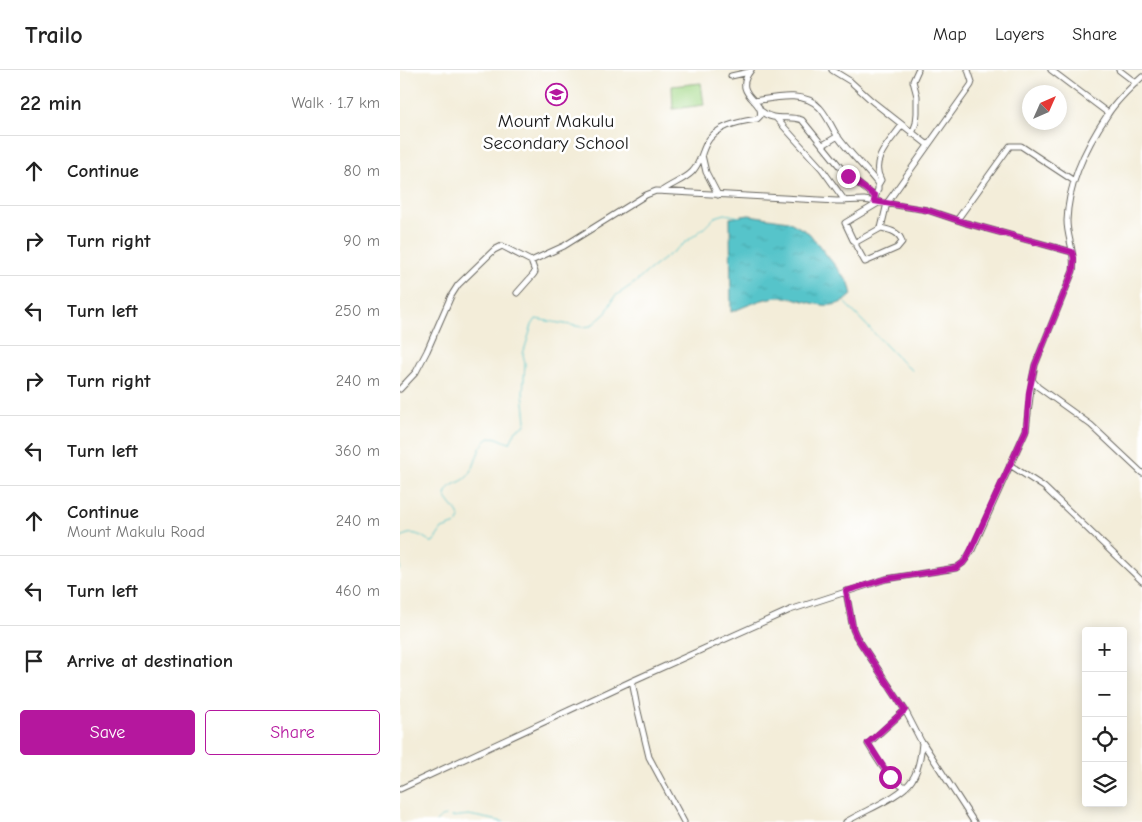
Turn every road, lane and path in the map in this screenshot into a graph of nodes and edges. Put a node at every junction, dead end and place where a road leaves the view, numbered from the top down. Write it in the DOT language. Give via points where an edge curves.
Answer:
graph roads {
  1 [pos="832,70"];
  2 [pos="918,70"];
  3 [pos="968,70"];
  4 [pos="1051,70"];
  5 [pos="1119,70"];
  6 [pos="750,71"];
  7 [pos="731,76"];
  8 [pos="1142,77"];
  9 [pos="1136,82"];
  10 [pos="756,101"];
  11 [pos="1108,113"];
  12 [pos="762,114"];
  13 [pos="776,118"];
  14 [pos="902,126"];
  15 [pos="912,134"];
  16 [pos="838,136"];
  17 [pos="824,145"];
  18 [pos="928,146"];
  19 [pos="702,154"];
  20 [pos="1074,181"];
  21 [pos="878,185"];
  22 [pos="662,191"];
  23 [pos="718,195"];
  24 [pos="876,200"];
  25 [pos="845,201"];
  26 [pos="887,203"];
  27 [pos="957,220"];
  28 [pos="881,228"];
  29 [pos="856,242"];
  30 [pos="1072,252"];
  31 [pos="531,261"];
  32 [pos="517,293"];
  33 [pos="1032,380"];
  34 [pos="400,389"];
  35 [pos="1010,465"];
  36 [pos="1142,473"];
  37 [pos="1142,580"];
  38 [pos="846,591"];
  39 [pos="632,681"];
  40 [pos="905,710"];
  41 [pos="922,743"];
  42 [pos="906,787"];
  43 [pos="400,789"];
  44 [pos="684,822"];
  45 [pos="846,822"];
  46 [pos="974,822"];
  1 -- 14 [label="street" via="850,81"];
  2 -- 15 [label="street" via="913,81 917,113"];
  3 -- 18 [label="street" via="971,85"];
  4 -- 11 [label="street"];
  5 -- 9 [label="street"];
  6 -- 7 [label="street"];
  6 -- 10 [label="street" via="745,80 746,92"];
  8 -- 9 [label="street"];
  9 -- 11 [label="street"];
  10 -- 12 [label="street"];
  10 -- 16 [label="street" via="787,97 810,100 820,108"];
  11 -- 20 [label="street"];
  12 -- 13 [label="street"];
  12 -- 19 [label="street" via="757,119 724,127 707,142"];
  13 -- 17 [label="street" via="802,120"];
  13 -- 25 [label="street" via="822,169"];
  14 -- 15 [label="street"];
  14 -- 21 [label="street" via="877,161 881,180"];
  15 -- 18 [label="street"];
  16 -- 17 [label="street"];
  16 -- 21 [label="street"];
  17 -- 24 [label="street" via="845,173"];
  18 -- 26 [label="street"];
  19 -- 22 [label="street" via="690,174"];
  19 -- 23 [label="street" via="706,172"];
  20 -- 27 [label="street" via="1020,146 1010,146"];
  20 -- 30 [label="street" via="1067,221"];
  21 -- 24 [label="street"];
  22 -- 23 [label="street"];
  22 -- 31 [label="street" via="646,195 564,246"];
  23 -- 25 [label="street"];
  24 -- 25 [label="street"];
  24 -- 26 [label="street"];
  24 -- 29 [label="street" via="846,223"];
  26 -- 27 [label="street" via="927,210"];
  26 -- 28 [label="street"];
  27 -- 30 [label="street"];
  28 -- 29 [label="street"];
  28 -- 29 [label="street" via="899,235 902,244 866,262"];
  30 -- 33 [label="street" via="1073,271"];
  31 -- 32 [label="street" via="535,272"];
  31 -- 34 [label="street" via="502,246 494,250 451,296 416,372"];
  33 -- 35 [label="street" via="1026,430"];
  33 -- 36 [label="street" via="1091,425"];
  35 -- 37 [label="street" via="1044,487"];
  35 -- 38 [label="street" via="963,563 956,568 886,579"];
  38 -- 39 [label="street" via="790,610"];
  38 -- 40 [label="street" via="856,636"];
  39 -- 43 [label="street"];
  39 -- 44 [label="street" via="649,757"];
  40 -- 41 [label="street"];
  40 -- 42 [label="street" via="868,744 890,777"];
  41 -- 42 [label="street" via="916,772"];
  41 -- 46 [label="street"];
  42 -- 45 [label="street"];
}
